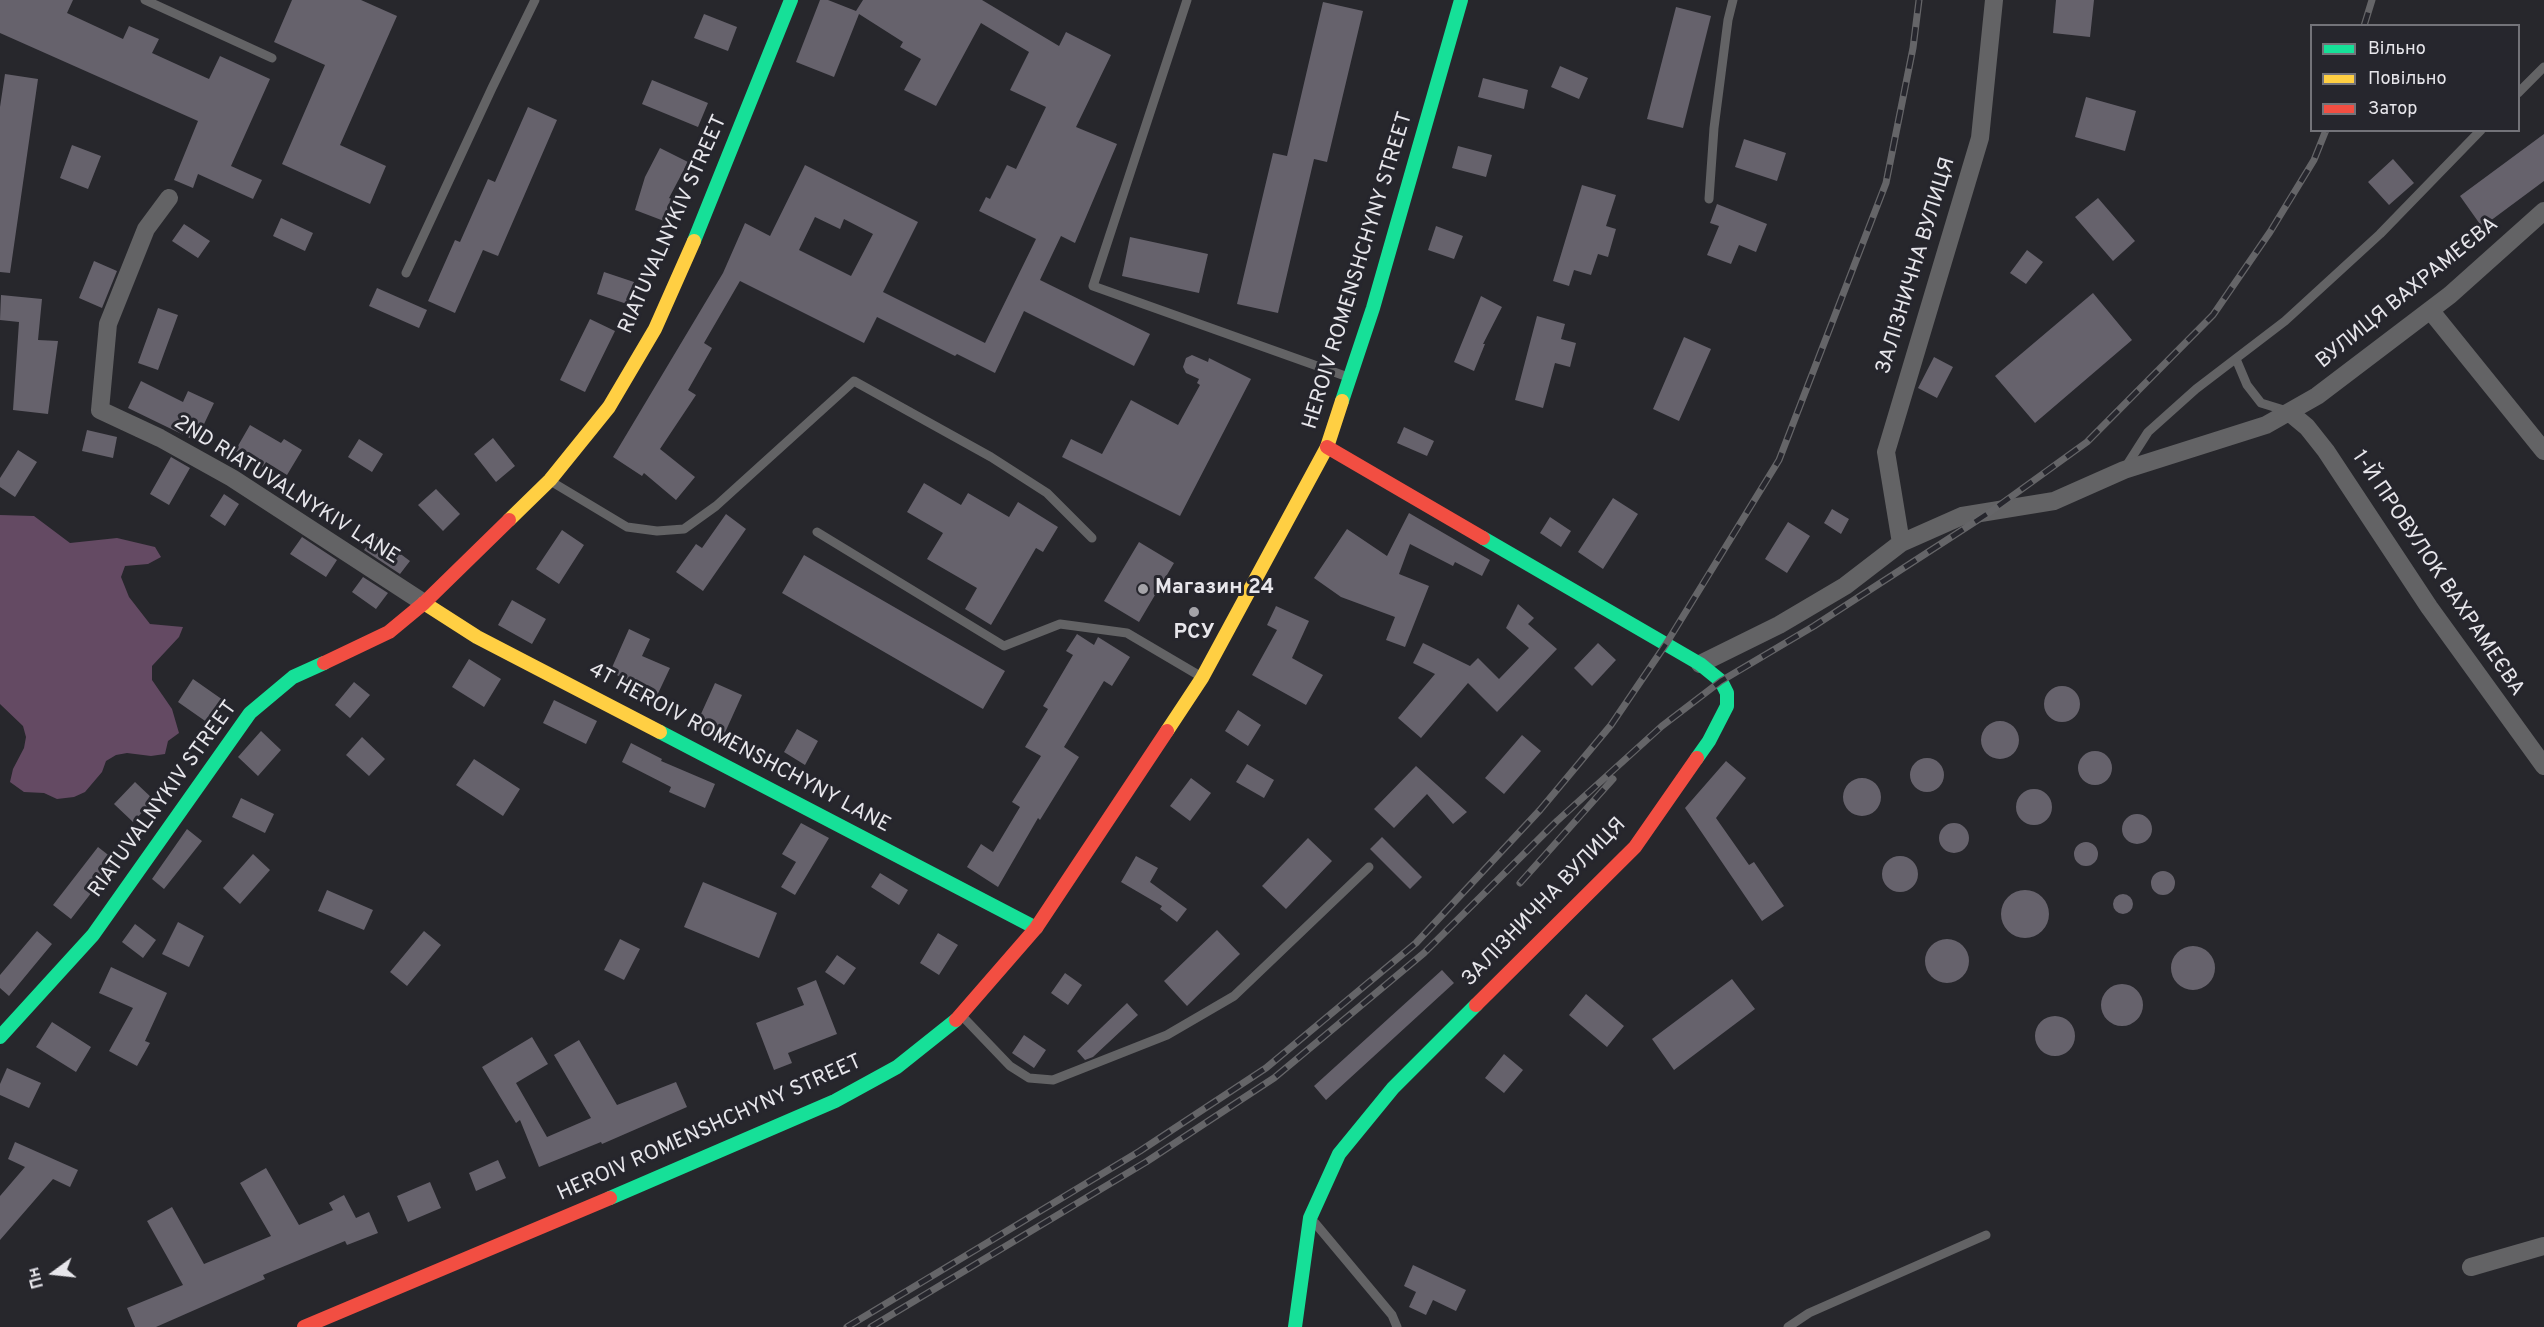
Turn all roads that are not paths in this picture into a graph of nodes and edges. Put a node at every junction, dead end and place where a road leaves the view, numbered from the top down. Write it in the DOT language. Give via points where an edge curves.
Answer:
graph roads {
  1 [pos="145,0"];
  2 [pos="535,0"];
  3 [pos="791,0"];
  4 [pos="1187,0"];
  5 [pos="1732,0"];
  6 [pos="1994,0"];
  7 [pos="1457,1"];
  8 [pos="272,58"];
  9 [pos="2544,67"];
  10 [pos="2520,91"];
  11 [pos="2479,132"];
  12 [pos="169,198"];
  13 [pos="1709,199"];
  14 [pos="2544,211"];
  15 [pos="2537,227"];
  16 [pos="406,273"];
  17 [pos="2430,310"];
  18 [pos="2236,359"];
  19 [pos="1350,378"];
  20 [pos="2293,410"];
  21 [pos="1327,447"];
  22 [pos="2544,451"];
  23 [pos="2124,470"];
  24 [pos="550,480"];
  25 [pos="817,532"];
  26 [pos="1092,538"];
  27 [pos="1901,543"];
  28 [pos="424,603"];
  29 [pos="1700,664"];
  30 [pos="1202,678"];
  31 [pos="2544,766"];
  32 [pos="1369,867"];
  33 [pos="1036,928"];
  34 [pos="962,1016"];
  35 [pos="0,1037"];
  36 [pos="1310,1218"];
  37 [pos="1986,1235"];
  38 [pos="2544,1246"];
  39 [pos="2471,1267"];
  40 [pos="304,1327"];
  41 [pos="1294,1327"];
  42 [pos="1397,1327"];
  43 [pos="1788,1327"];
  1 -- 8 [label="lane"];
  2 -- 16 [label="lane"];
  3 -- 24 [label="street, RIATUVALNYKIV STREET" via="707,212 655,329 609,407"];
  4 -- 19 [label="lane" via="1093,286"];
  5 -- 13 [label="lane" via="1715,116"];
  6 -- 27 [label="street, ЗАЛІЗНИЧНА ВУЛИЦЯ" via="1980,138 1886,452"];
  7 -- 19 [label="street, HEROIV ROMENSHCHYNY STREET" via="1373,308"];
  9 -- 10 [label="lane"];
  11 -- 18 [label="lane" via="2380,234 2285,321"];
  12 -- 28 [label="street, 2ND RIATUVALNYKIV LANE" via="146,229 108,324 100,410 232,478"];
  14 -- 15 [label="street, ВУЛИЦЯ ВАХРАМЕЄВА"];
  15 -- 17 [label="street, ВУЛИЦЯ ВАХРАМЕЄВА"];
  17 -- 20 [label="street, ВУЛИЦЯ ВАХРАМЕЄВА"];
  17 -- 22 [label="street"];
  18 -- 20 [label="lane" via="2247,385 2261,403"];
  18 -- 23 [label="lane" via="2148,432"];
  19 -- 21 [label="street, HEROIV ROMENSHCHYNY STREET"];
  20 -- 23 [label="street, ВУЛИЦЯ ВАХРАМЕЄВА" via="2266,425"];
  20 -- 31 [label="street, 1-Й ПРОВУЛОК ВАХРАМЕЄВА" via="2326,451 2429,608"];
  21 -- 29 [label="street, ЗАЛІЗНИЧНА ВУЛИЦЯ"];
  21 -- 30 [label="street, HEROIV ROMENSHCHYNY STREET"];
  23 -- 27 [label="street, ВУЛИЦЯ ВАХРАМЕЄВА" via="2054,501 1962,516"];
  24 -- 26 [label="lane" via="627,527 684,529 716,506 854,381 991,457 1047,493"];
  24 -- 28 [label="street, RIATUVALNYKIV STREET"];
  25 -- 30 [label="lane" via="1004,646 1060,624 1127,633"];
  27 -- 29 [label="street, ВУЛИЦЯ ВАХРАМЕЄВА" via="1835,591 1779,625"];
  28 -- 33 [label="street, 4T HEROIV ROMENSHCHYNY LANE" via="477,637"];
  28 -- 35 [label="street, RIATUVALNYKIV STREET" via="389,632 293,677 250,713 93,935"];
  29 -- 36 [label="street, ЗАЛІЗНИЧНА ВУЛИЦЯ" via="1721,681 1727,693 1727,706 1709,741 1635,847 1393,1088 1339,1154"];
  30 -- 33 [label="street, HEROIV ROMENSHCHYNY STREET"];
  32 -- 34 [label="lane" via="1234,996 1167,1035 1053,1080 1029,1078 1010,1066"];
  33 -- 34 [label="street, HEROIV ROMENSHCHYNY STREET"];
  34 -- 40 [label="street, HEROIV ROMENSHCHYNY STREET" via="897,1067 835,1101"];
  36 -- 41 [label="street, ЗАЛІЗНИЧНА ВУЛИЦЯ"];
  36 -- 42 [label="lane" via="1392,1315"];
  37 -- 43 [label="lane" via="1809,1313"];
  38 -- 39 [label="street"];
}
